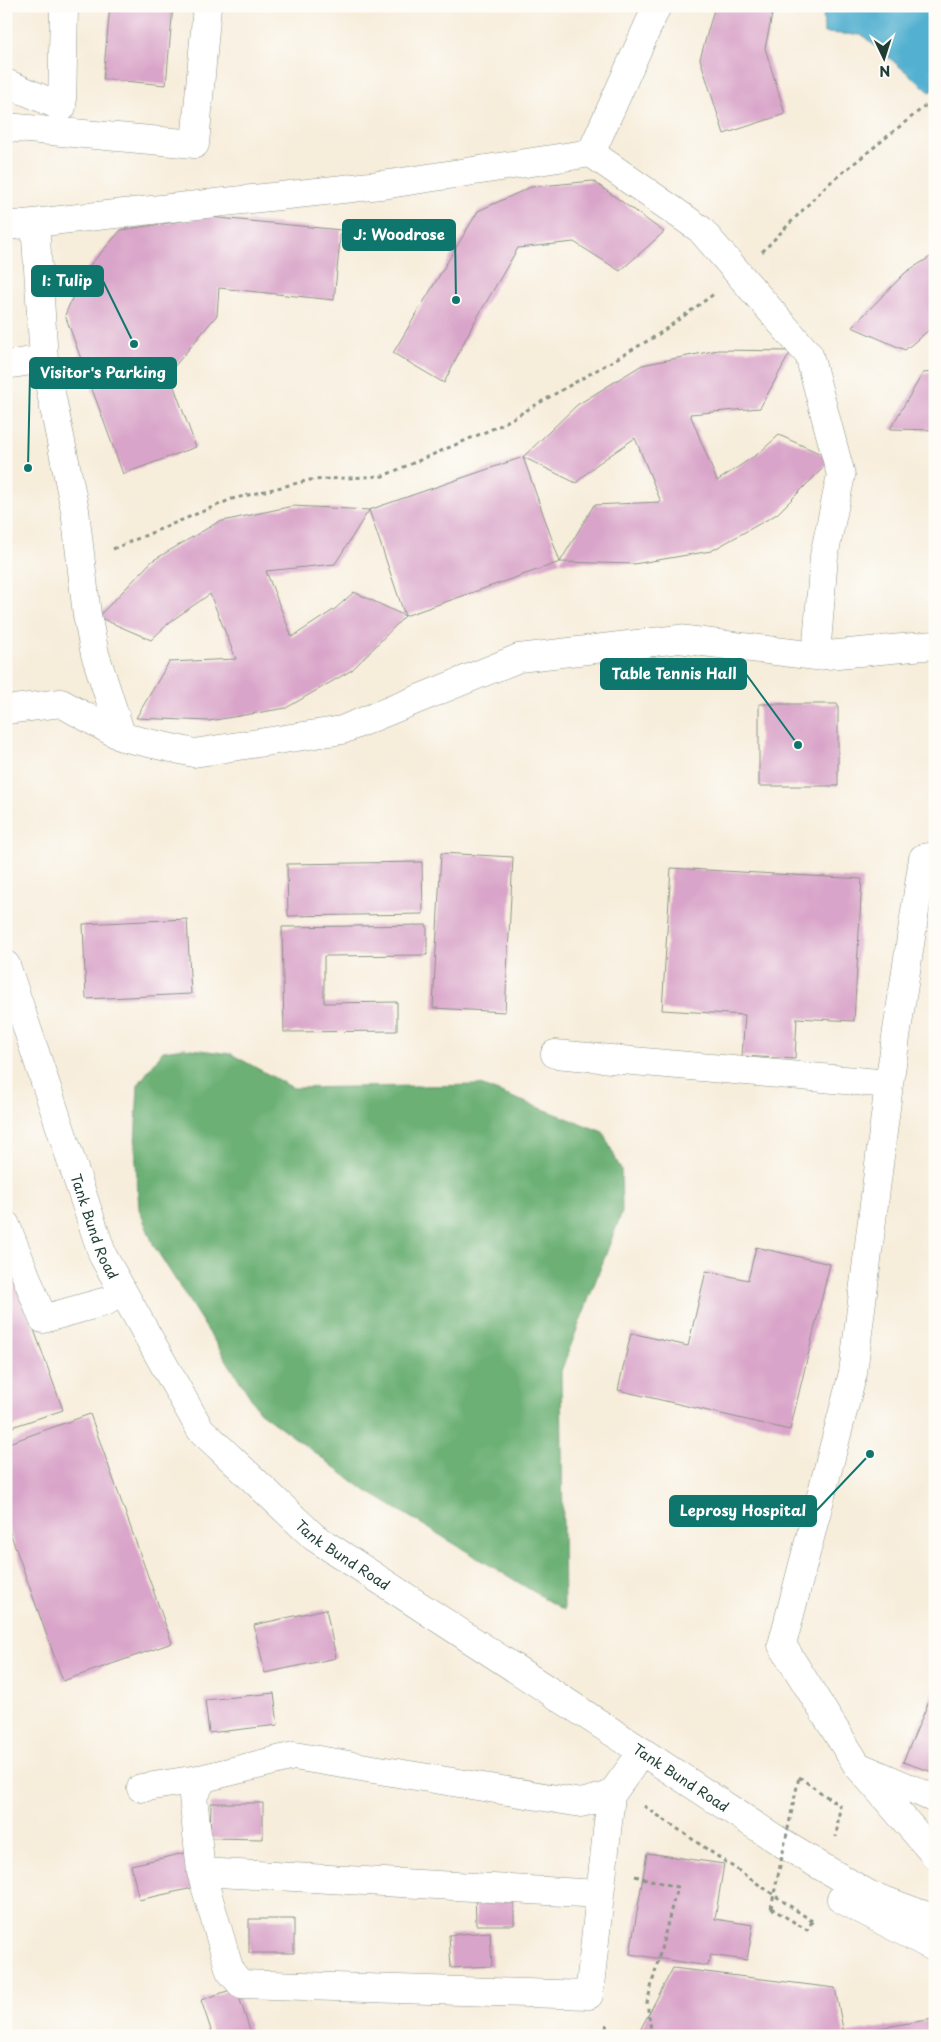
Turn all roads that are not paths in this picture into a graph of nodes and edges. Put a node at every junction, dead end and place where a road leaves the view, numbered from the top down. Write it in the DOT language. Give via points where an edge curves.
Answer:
graph roads {
  1 [pos="64,6"];
  2 [pos="207,6"];
  3 [pos="656,6"];
  4 [pos="6,83"];
  5 [pos="6,127"];
  6 [pos="591,153"];
  7 [pos="35,223"];
  8 [pos="6,226"];
  9 [pos="44,359"];
  10 [pos="6,365"];
  11 [pos="935,645"];
  12 [pos="816,656"];
  13 [pos="6,710"];
  14 [pos="122,737"];
  15 [pos="935,856"];
  16 [pos="6,965"];
  17 [pos="6,1022"];
  18 [pos="555,1054"];
  19 [pos="889,1084"];
  20 [pos="6,1225"];
  21 [pos="107,1301"];
  22 [pos="632,1766"];
  23 [pos="857,1766"];
  24 [pos="204,1778"];
  25 [pos="141,1788"];
  26 [pos="611,1795"];
  27 [pos="935,1800"];
  28 [pos="935,1855"];
  29 [pos="201,1872"];
  30 [pos="600,1894"];
  31 [pos="935,1919"];
  32 [pos="935,1948"];
  1 -- 4 [label="street" via="62,107"];
  2 -- 5 [label="street" via="195,144"];
  3 -- 6 [label="street"];
  6 -- 7 [label="street" via="389,184"];
  6 -- 12 [label="street" via="700,228 809,355 841,475 824,556"];
  7 -- 8 [label="street"];
  7 -- 9 [label="street"];
  9 -- 10 [label="street"];
  9 -- 14 [label="street" via="75,510 87,615 95,654"];
  11 -- 12 [label="street"];
  12 -- 14 [label="street" via="678,639 519,658 342,730 194,753"];
  13 -- 14 [label="street" via="61,703"];
  15 -- 19 [label="street" via="923,858"];
  16 -- 31 [label="street, Tank Bund Road" via="104,1256 200,1429 314,1537 785,1845 868,1894"];
  17 -- 21 [label="street, Tank Bund Road" via="86,1264"];
  18 -- 19 [label="street"];
  19 -- 23 [label="street" via="853,1373 782,1645"];
  20 -- 21 [label="street" via="43,1319"];
  21 -- 22 [label="street, Tank Bund Road" via="186,1440 302,1551"];
  22 -- 26 [label="street"];
  22 -- 32 [label="street, Tank Bund Road" via="775,1860 860,1910"];
  23 -- 27 [label="street"];
  23 -- 28 [label="street"];
  24 -- 25 [label="street"];
  24 -- 26 [label="street" via="294,1756 581,1803"];
  24 -- 29 [label="street" via="193,1796"];
  26 -- 30 [label="street"];
  29 -- 30 [label="street"];
  29 -- 30 [label="street" via="230,1971 241,1984 589,1995"];
}
